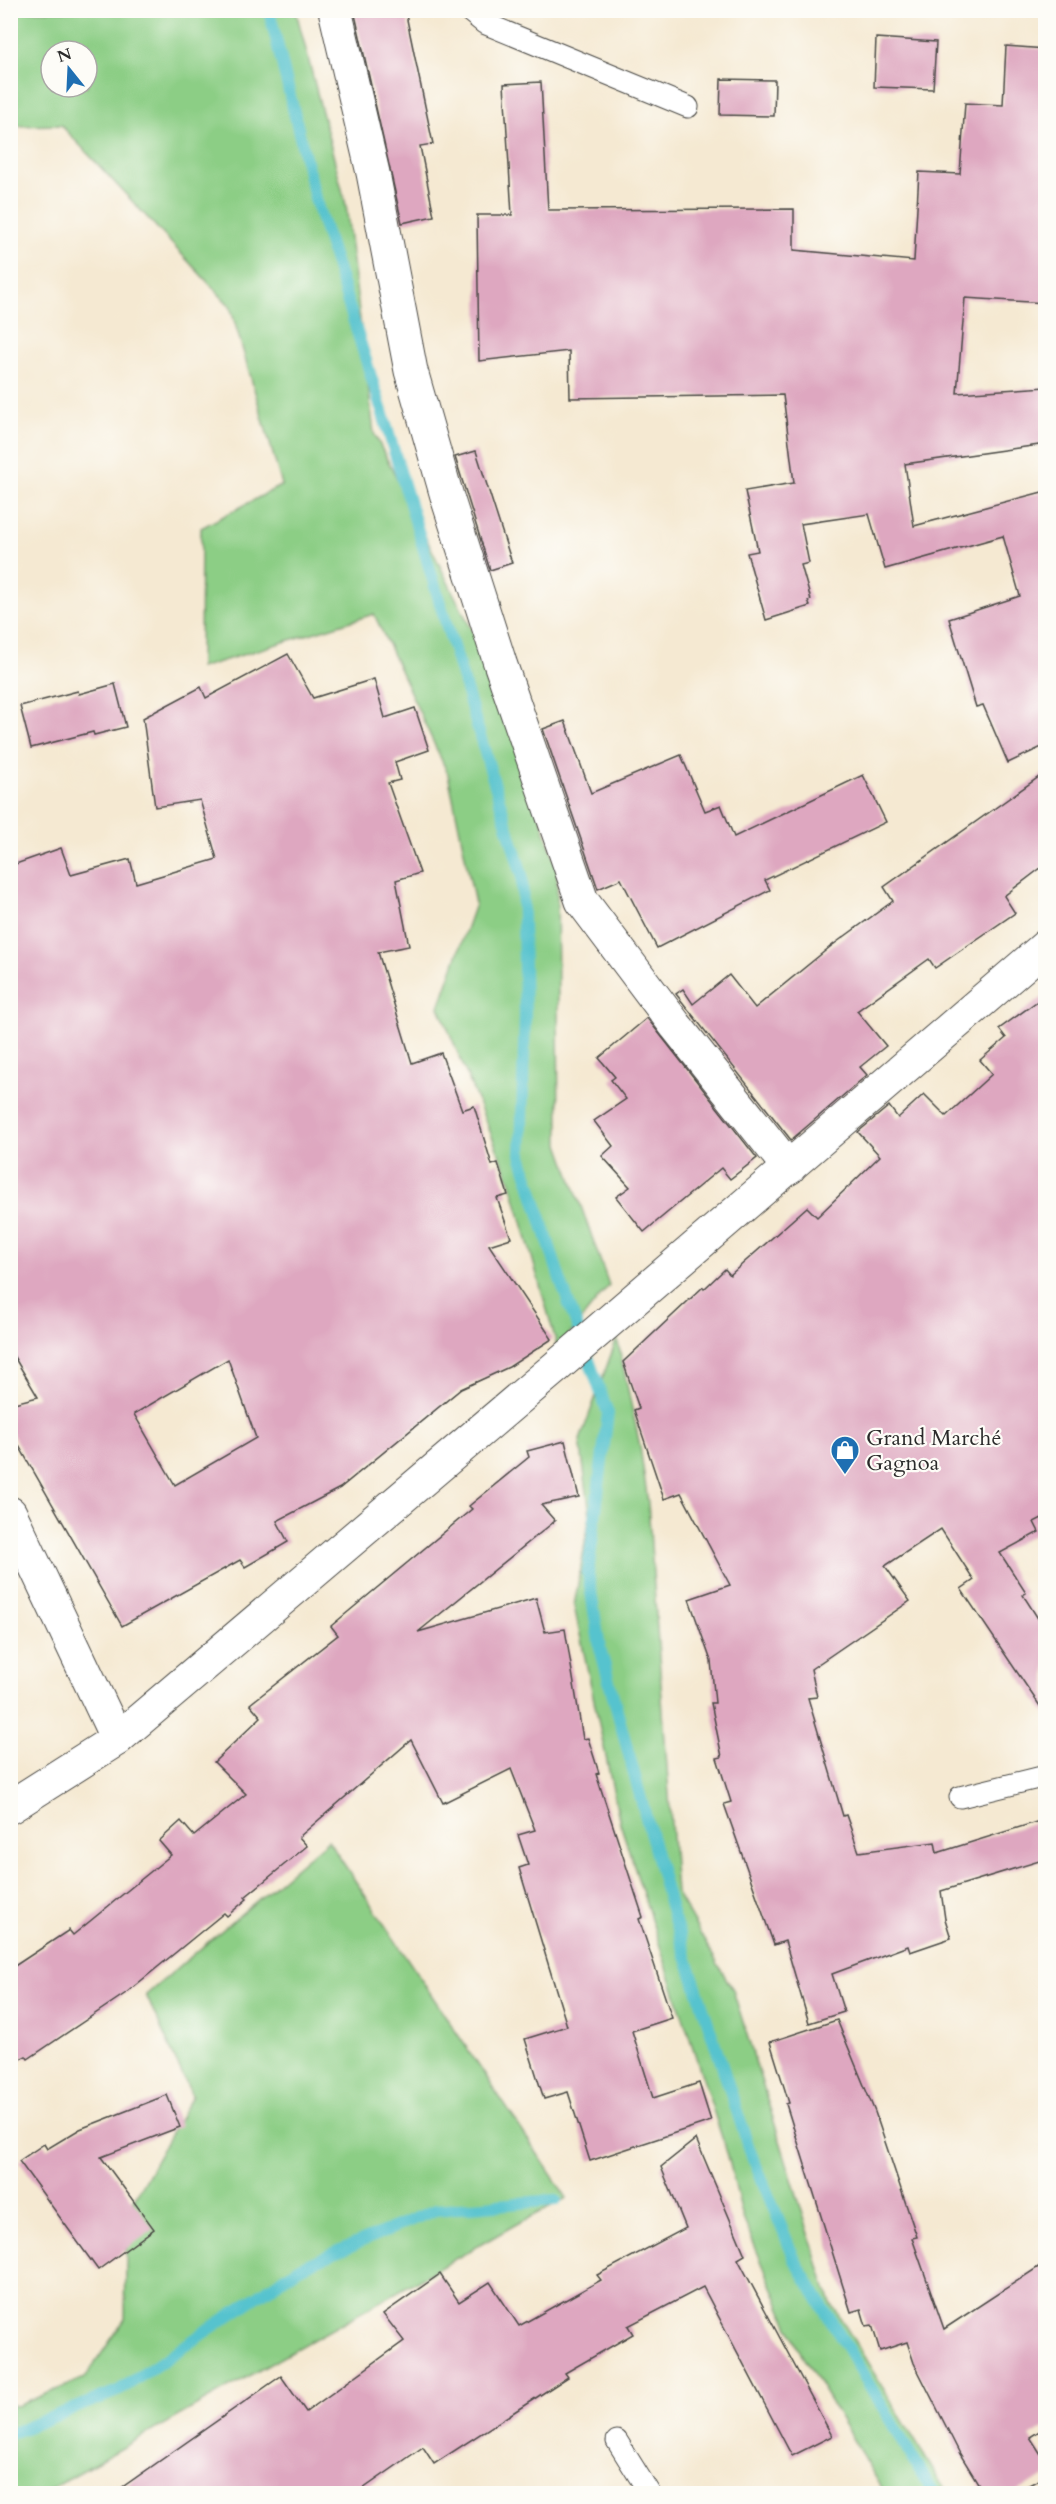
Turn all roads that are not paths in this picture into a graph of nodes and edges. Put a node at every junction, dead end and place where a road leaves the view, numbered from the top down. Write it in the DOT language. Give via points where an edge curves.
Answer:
graph roads {
  1 [pos="335,10"];
  2 [pos="468,10"];
  3 [pos="688,106"];
  4 [pos="1046,946"];
  5 [pos="789,1168"];
  6 [pos="10,1513"];
  7 [pos="117,1739"];
  8 [pos="1046,1776"];
  9 [pos="960,1797"];
  10 [pos="10,1807"];
  11 [pos="617,2441"];
  12 [pos="650,2493"];
  1 -- 5 [label="street" via="373,173 411,370 500,663 582,901"];
  2 -- 3 [label="lane" via="484,23"];
  4 -- 5 [label="street"];
  5 -- 7 [label="street"];
  6 -- 7 [label="street"];
  7 -- 10 [label="street"];
  8 -- 9 [label="lane"];
  11 -- 12 [label="lane"];
}
